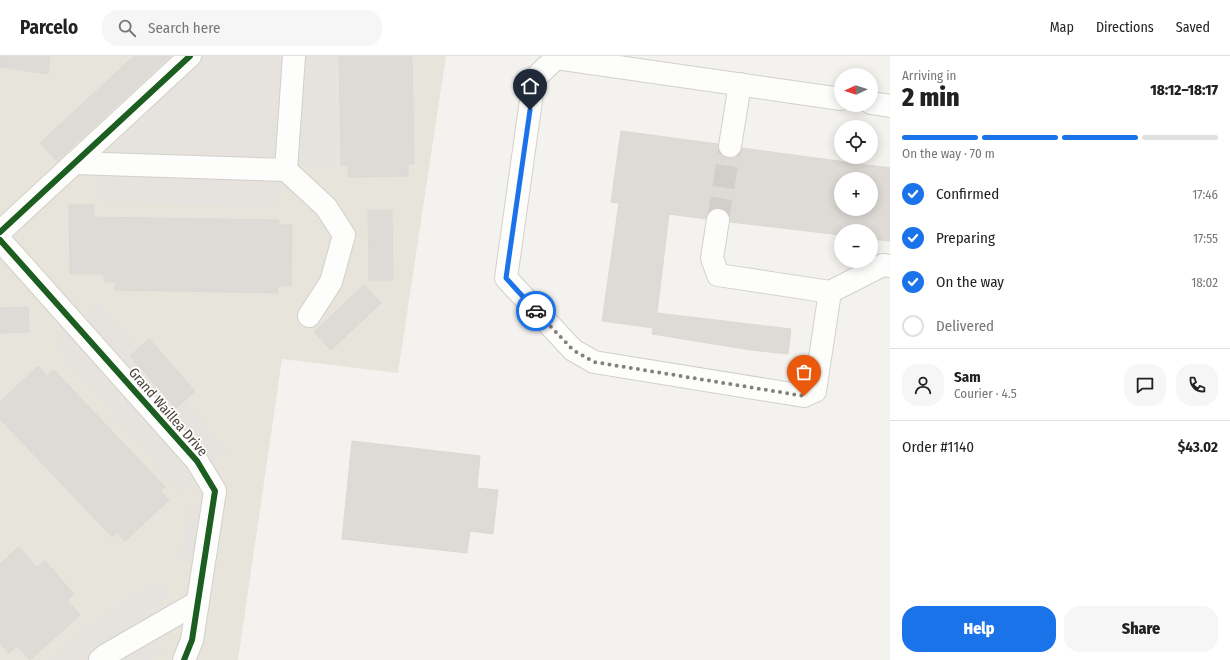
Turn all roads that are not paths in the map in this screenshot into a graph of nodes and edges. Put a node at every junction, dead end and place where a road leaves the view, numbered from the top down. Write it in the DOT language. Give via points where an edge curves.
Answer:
graph roads {
  1 [pos="190,56"];
  2 [pos="294,56"];
  3 [pos="740,84"];
  4 [pos="834,98"];
  5 [pos="878,104"];
  6 [pos="890,106"];
  7 [pos="730,146"];
  8 [pos="74,163"];
  9 [pos="286,170"];
  10 [pos="718,220"];
  11 [pos="0,232"];
  12 [pos="0,240"];
  13 [pos="890,266"];
  14 [pos="830,292"];
  15 [pos="309,316"];
  16 [pos="198,602"];
  17 [pos="100,660"];
  18 [pos="184,660"];
  1 -- 8 [label="street"];
  2 -- 9 [label="street"];
  3 -- 4 [label="street"];
  3 -- 7 [label="street"];
  3 -- 14 [label="street" via="556,58 534,79 506,278 573,350 594,362 804,396 815,391"];
  5 -- 6 [label="street"];
  8 -- 9 [label="street"];
  8 -- 11 [label="street"];
  9 -- 15 [label="street" via="326,208 344,235 331,282"];
  10 -- 14 [label="street" via="712,258 718,275"];
  12 -- 16 [label="street, Grand Waillea Drive" via="196,461 215,491"];
  13 -- 14 [label="street" via="883,265"];
  16 -- 17 [label="street"];
  16 -- 18 [label="street, Grand Waillea Drive" via="192,640"];
}
